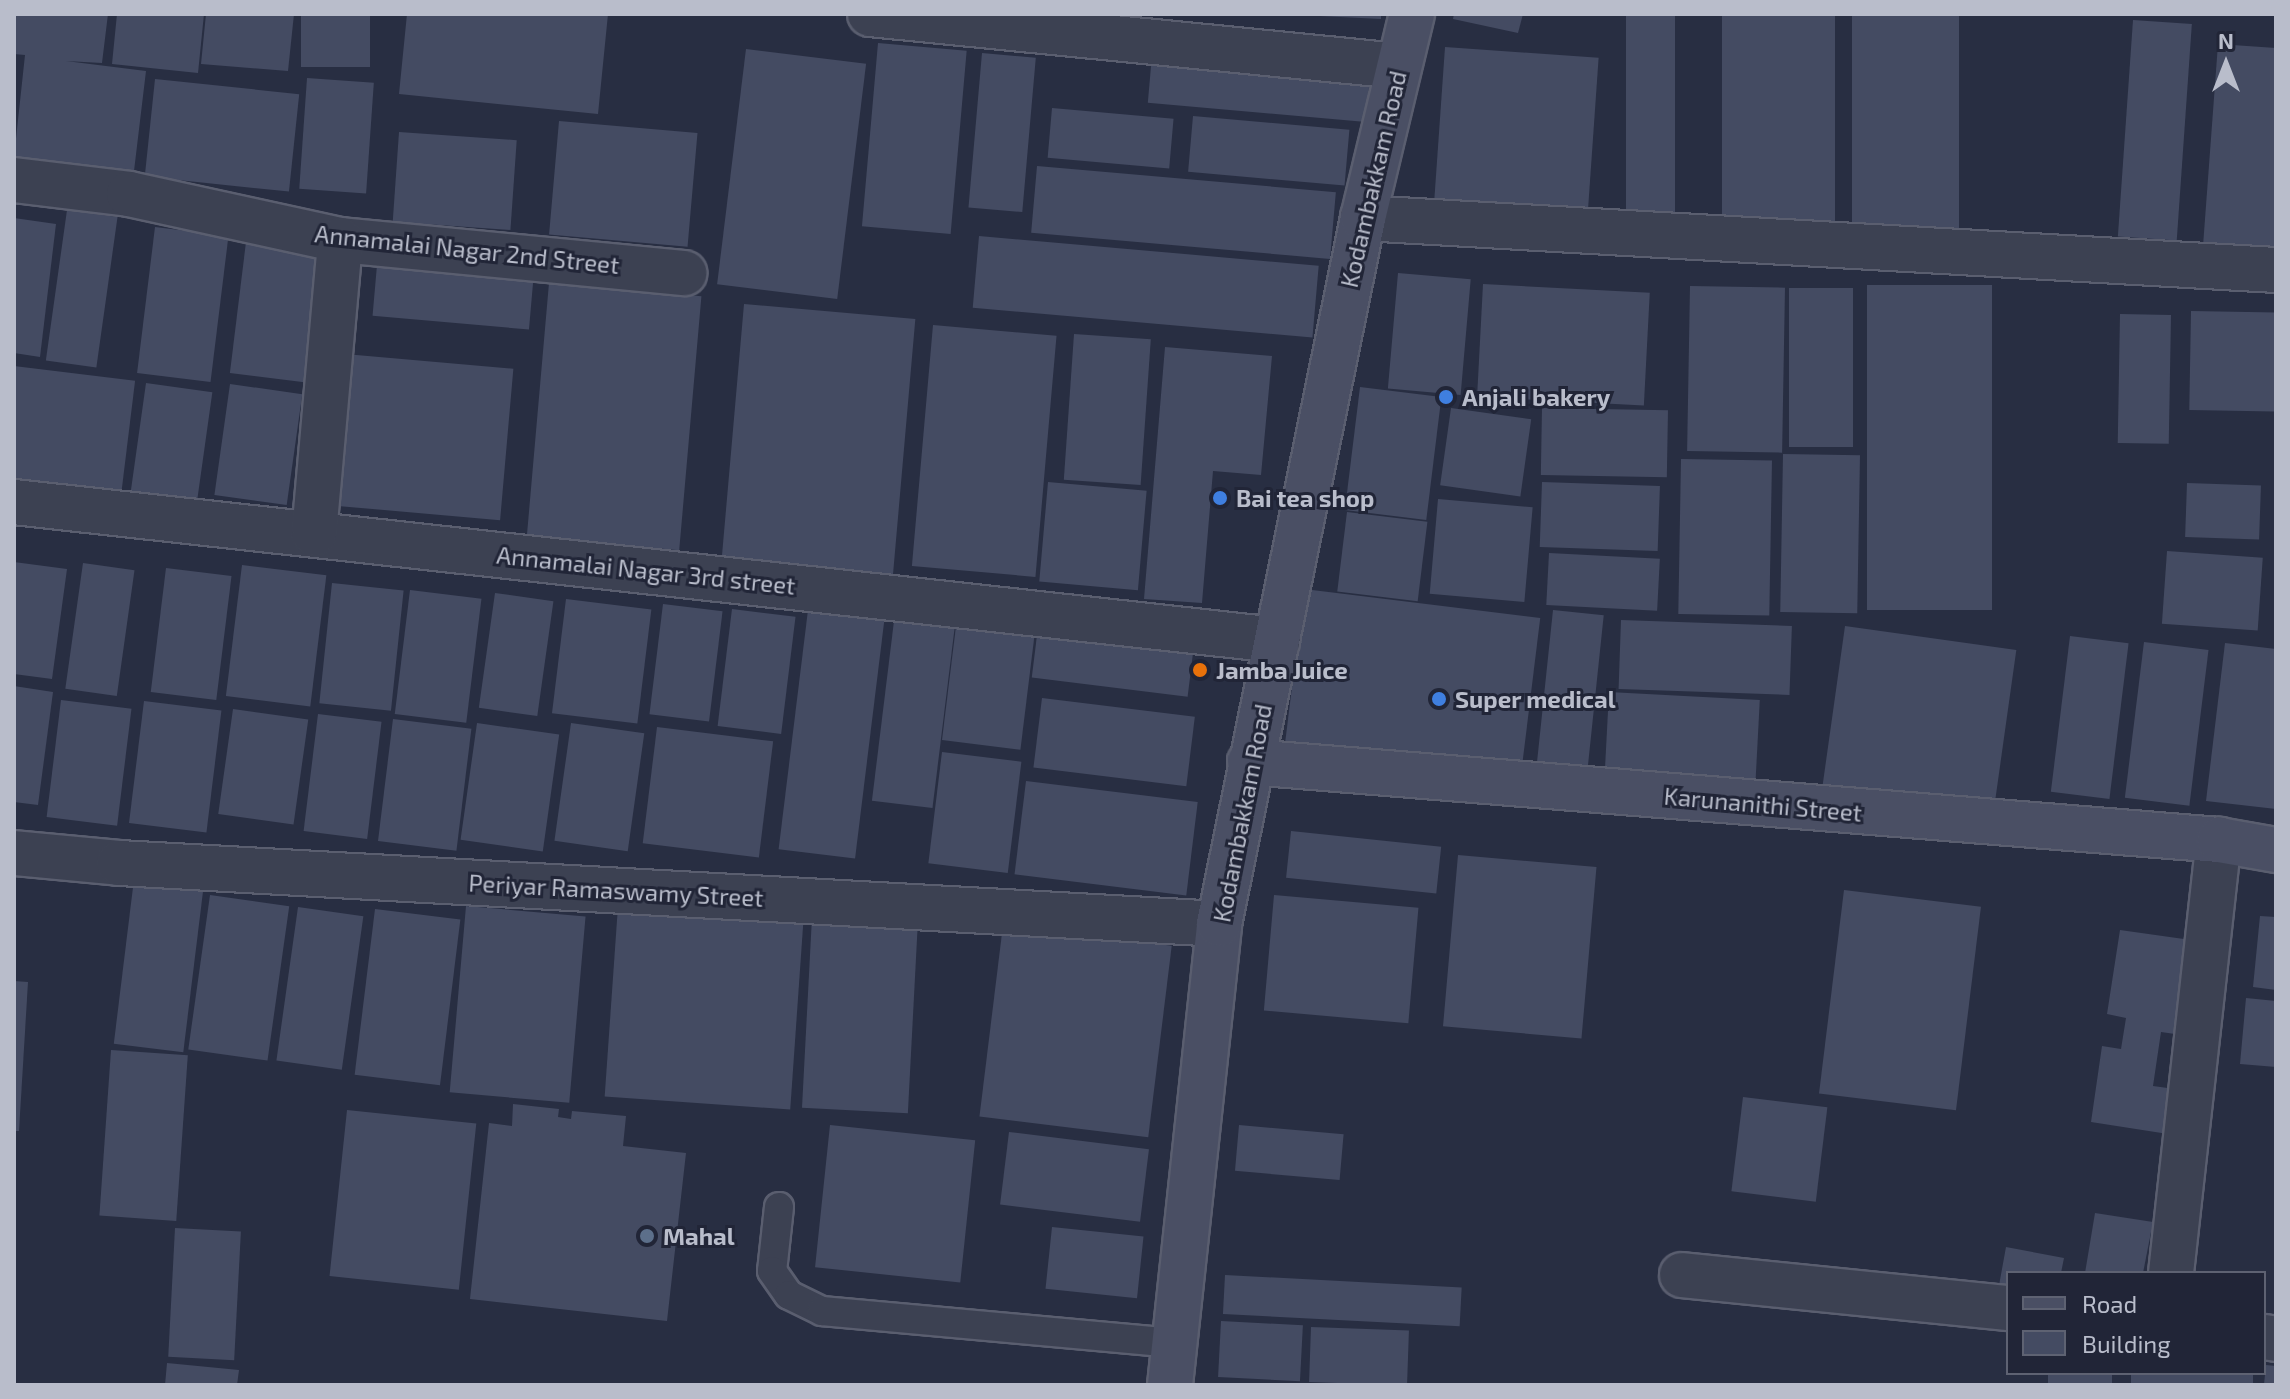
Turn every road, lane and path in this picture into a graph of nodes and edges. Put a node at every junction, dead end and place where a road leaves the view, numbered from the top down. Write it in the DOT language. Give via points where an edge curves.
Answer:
graph roads {
  1 [pos="870,14"];
  2 [pos="1412,14"];
  3 [pos="1398,66"];
  4 [pos="14,180"];
  5 [pos="1363,218"];
  6 [pos="340,240"];
  7 [pos="2276,270"];
  8 [pos="684,273"];
  9 [pos="14,502"];
  10 [pos="314,534"];
  11 [pos="1277,640"];
  12 [pos="1250,762"];
  13 [pos="2219,840"];
  14 [pos="2276,850"];
  15 [pos="14,853"];
  16 [pos="1219,924"];
  17 [pos="779,1207"];
  18 [pos="2171,1271"];
  19 [pos="1682,1275"];
  20 [pos="2006,1308"];
  21 [pos="1172,1364"];
  1 -- 3 [label="street"];
  2 -- 3 [label="main road, Kodambakkam Road"];
  3 -- 5 [label="main road, Kodambakkam Road"];
  4 -- 6 [label="street, Annamalai Nagar 2nd Street" via="129,194"];
  5 -- 7 [label="street"];
  5 -- 11 [label="main road, Kodambakkam Road"];
  6 -- 8 [label="street, Annamalai Nagar 2nd Street"];
  6 -- 10 [label="street"];
  9 -- 10 [label="street, Annamalai Nagar 3rd street"];
  10 -- 11 [label="street, Annamalai Nagar 3rd street"];
  11 -- 12 [label="main road, Kodambakkam Road"];
  12 -- 13 [label="main road, Karunanithi Street"];
  12 -- 16 [label="main road, Kodambakkam Road"];
  13 -- 14 [label="main road, Karunanithi Street"];
  13 -- 18 [label="street"];
  15 -- 16 [label="street, Periyar Ramaswamy Street"];
  16 -- 21 [label="main road, Kodambakkam Road"];
  17 -- 21 [label="lane" via="772,1271 789,1295 822,1311"];
  19 -- 20 [label="street"];
}
